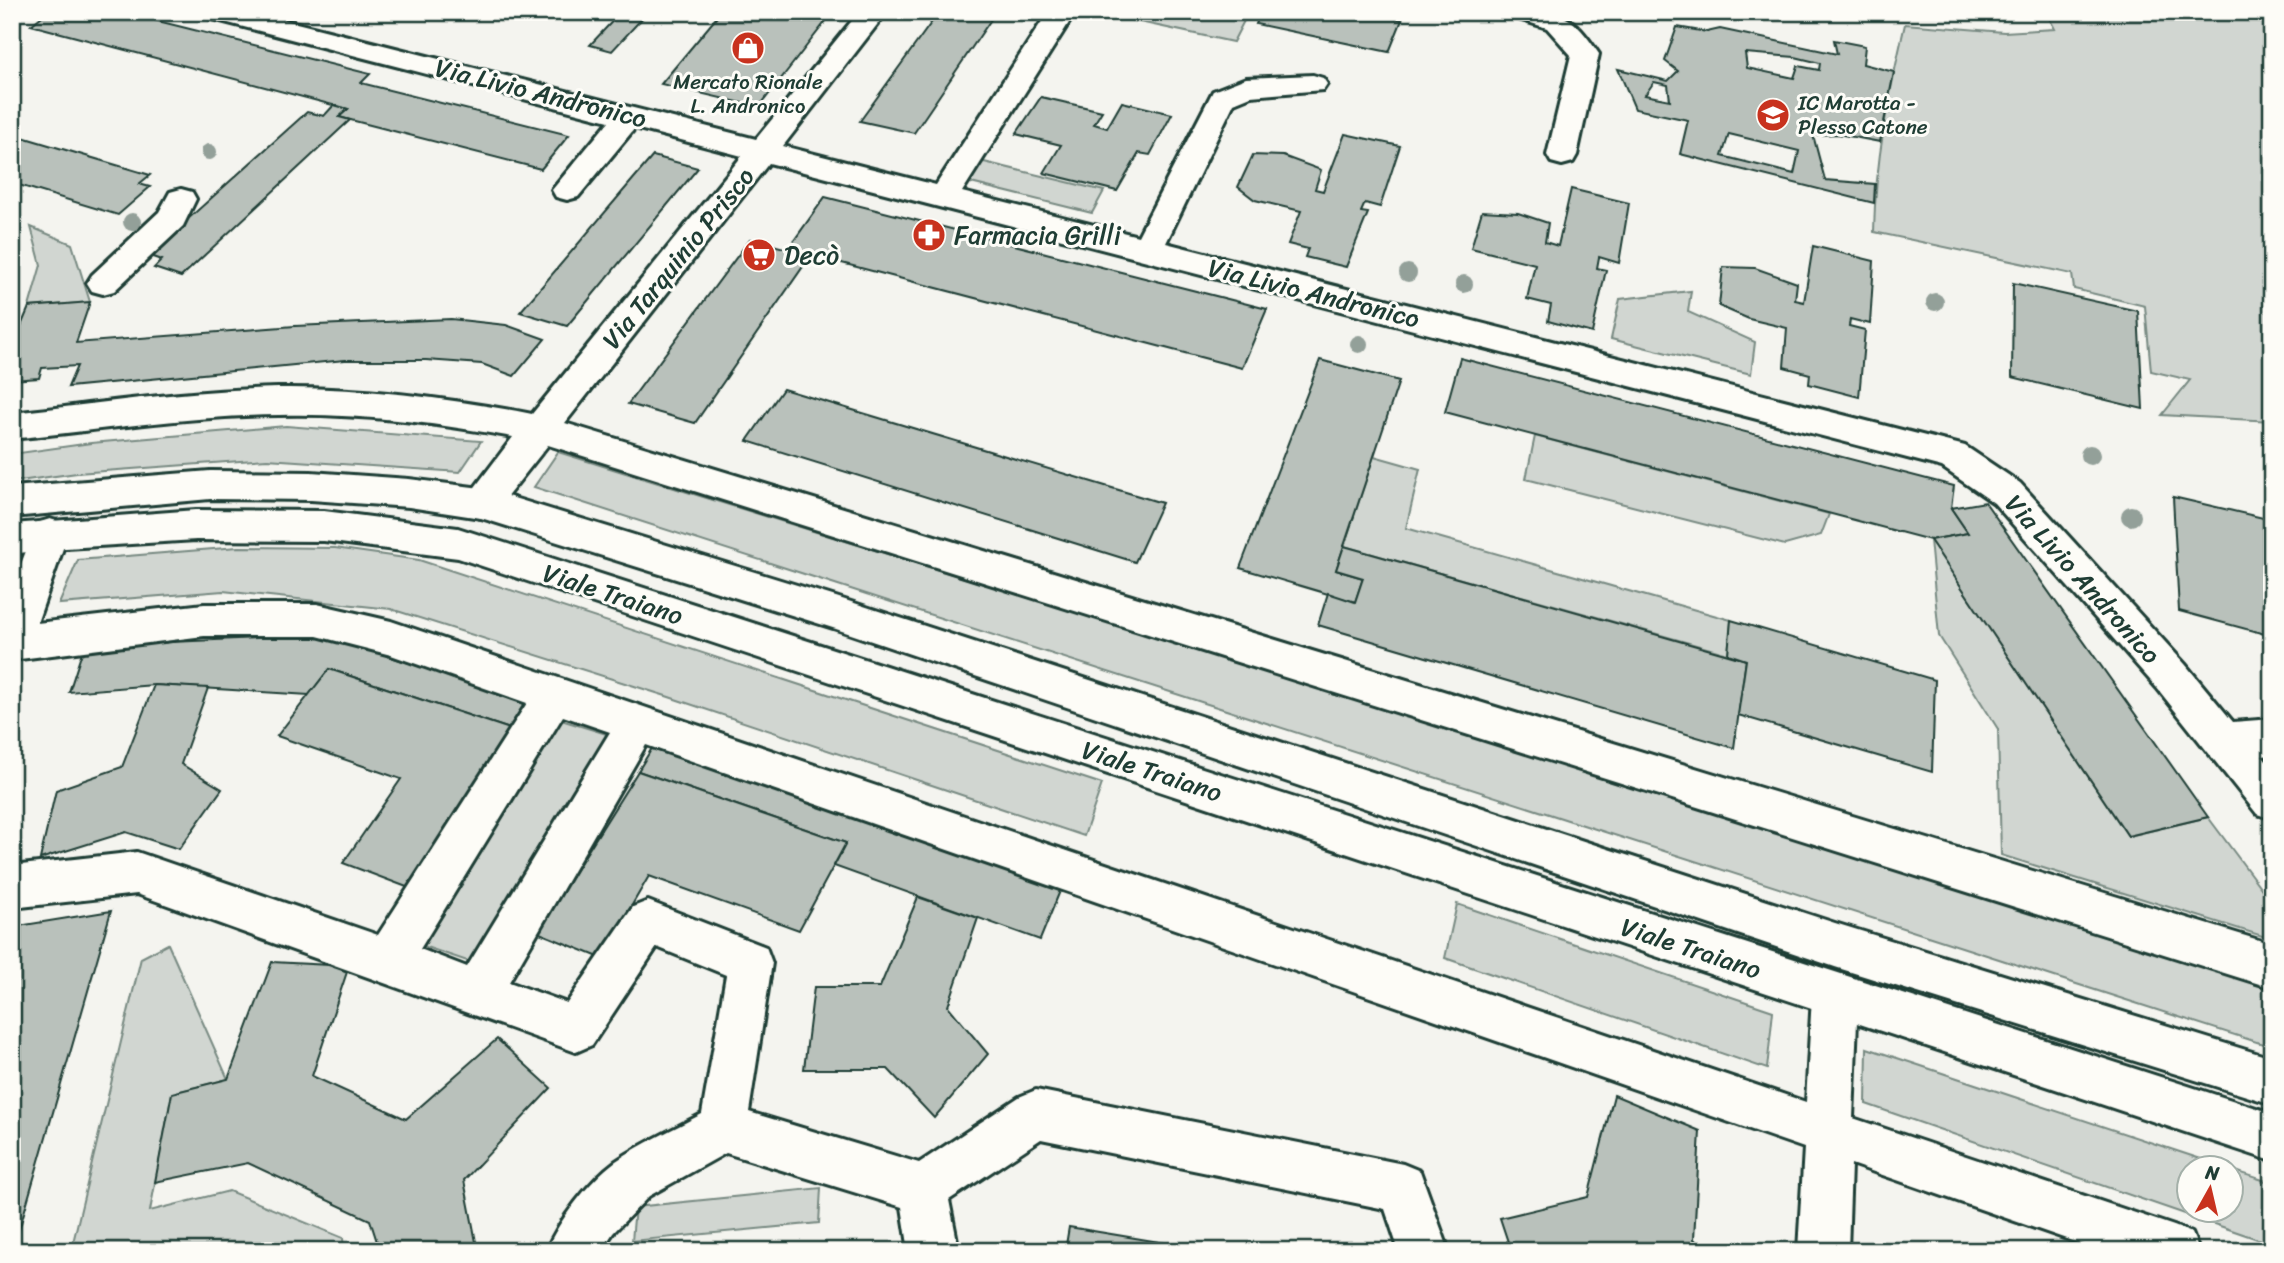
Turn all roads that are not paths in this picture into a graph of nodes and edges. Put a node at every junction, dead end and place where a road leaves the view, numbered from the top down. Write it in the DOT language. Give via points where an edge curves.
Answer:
graph roads {
  1 [pos="219,12"];
  2 [pos="874,12"];
  3 [pos="1054,12"];
  4 [pos="1525,12"];
  5 [pos="1313,84"];
  6 [pos="630,115"];
  7 [pos="764,151"];
  8 [pos="1562,155"];
  9 [pos="567,190"];
  10 [pos="943,198"];
  11 [pos="181,199"];
  12 [pos="1147,250"];
  13 [pos="103,284"];
  14 [pos="12,426"];
  15 [pos="540,429"];
  16 [pos="63,496"];
  17 [pos="12,502"];
  18 [pos="481,503"];
  19 [pos="31,537"];
  20 [pos="458,543"];
  21 [pos="12,642"];
  22 [pos="555,694"];
  23 [pos="637,723"];
  24 [pos="2272,737"];
  25 [pos="2224,741"];
  26 [pos="2272,800"];
  27 [pos="12,887"];
  28 [pos="1835,944"];
  29 [pos="388,960"];
  30 [pos="2272,966"];
  31 [pos="477,993"];
  32 [pos="1835,996"];
  33 [pos="2272,1082"];
  34 [pos="723,1128"];
  35 [pos="1828,1132"];
  36 [pos="2272,1137"];
  37 [pos="923,1189"];
  38 [pos="570,1251"];
  39 [pos="934,1251"];
  40 [pos="1424,1251"];
  41 [pos="1823,1251"];
  42 [pos="2174,1251"];
  1 -- 6 [label="street, Via Livio Andronico"];
  2 -- 7 [label="street, Via Tarquinio Prisco"];
  3 -- 10 [label="street" via="1058,18"];
  4 -- 8 [label="street" via="1558,22 1585,54"];
  5 -- 12 [label="street" via="1246,87 1223,97"];
  6 -- 7 [label="street, Via Livio Andronico"];
  6 -- 9 [label="street"];
  7 -- 10 [label="street, Via Livio Andronico"];
  7 -- 15 [label="street, Via Tarquinio Prisco"];
  10 -- 12 [label="street, Via Livio Andronico"];
  11 -- 13 [label="street" via="173,218"];
  12 -- 25 [label="street, Via Livio Andronico" via="1953,456 2007,493"];
  14 -- 15 [label="street" via="221,405 318,402 475,416"];
  15 -- 18 [label="street, Via Tarquinio Prisco"];
  15 -- 30 [label="street"];
  16 -- 17 [label="street, Viale Traiano"];
  16 -- 18 [label="street, Viale Traiano" via="210,485 311,486"];
  16 -- 19 [label="street"];
  18 -- 20 [label="street, Via Tarquinio Prisco"];
  18 -- 28 [label="street, Viale Traiano" via="836,613"];
  19 -- 20 [label="street, Viale Traiano" via="196,525 324,526"];
  19 -- 21 [label="street"];
  20 -- 32 [label="street, Viale Traiano"];
  21 -- 22 [label="street" via="204,620 317,620 391,638"];
  22 -- 23 [label="street"];
  22 -- 29 [label="street"];
  23 -- 31 [label="street"];
  23 -- 35 [label="street"];
  24 -- 25 [label="street"];
  25 -- 26 [label="street, Via Livio Andronico"];
  27 -- 29 [label="street" via="137,873"];
  28 -- 32 [label="street"];
  28 -- 33 [label="street, Viale Traiano"];
  29 -- 31 [label="street"];
  31 -- 34 [label="street" via="576,1029 648,922 750,963"];
  32 -- 35 [label="street"];
  32 -- 36 [label="street, Viale Traiano"];
  34 -- 37 [label="street"];
  34 -- 38 [label="street" via="632,1179"];
  35 -- 41 [label="street"];
  35 -- 42 [label="street"];
  37 -- 39 [label="street"];
  37 -- 40 [label="street" via="1036,1114 1403,1188"];
}
